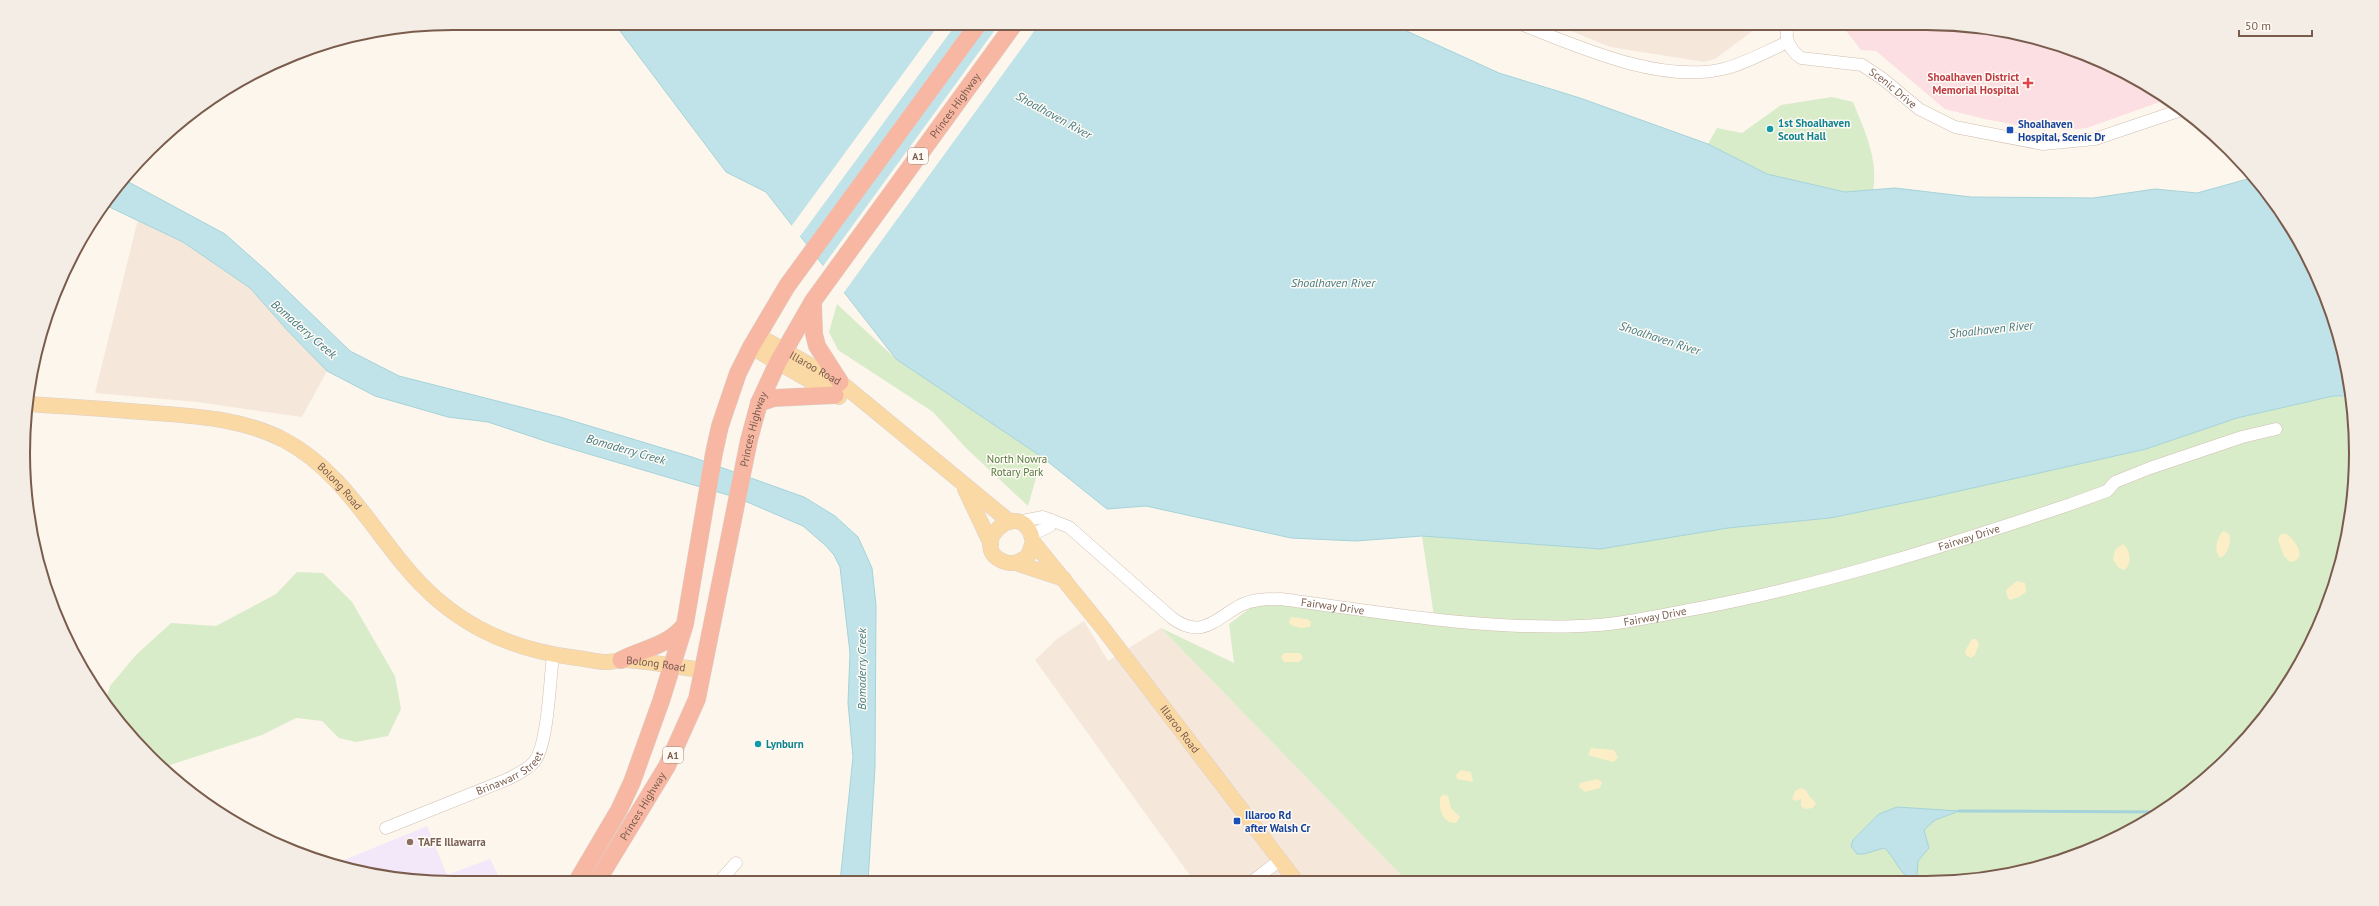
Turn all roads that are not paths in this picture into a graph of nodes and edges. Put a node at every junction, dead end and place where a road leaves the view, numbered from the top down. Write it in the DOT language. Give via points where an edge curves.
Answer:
graph roads {
  1 [pos="974,30"];
  2 [pos="1010,30"];
  3 [pos="1537,30"];
  4 [pos="1787,30"];
  5 [pos="1788,42"];
  6 [pos="2177,112"];
  7 [pos="817,295"];
  8 [pos="754,341"];
  9 [pos="781,356"];
  10 [pos="837,388"];
  11 [pos="759,402"];
  12 [pos="33,405"];
  13 [pos="2276,429"];
  14 [pos="963,485"];
  15 [pos="1051,520"];
  16 [pos="1013,522"];
  17 [pos="1032,539"];
  18 [pos="991,544"];
  19 [pos="1016,563"];
  20 [pos="1064,579"];
  21 [pos="685,624"];
  22 [pos="553,655"];
  23 [pos="614,661"];
  24 [pos="670,671"];
  25 [pos="702,675"];
  26 [pos="386,828"];
  27 [pos="1280,860"];
  28 [pos="736,863"];
  29 [pos="580,876"];
  30 [pos="600,876"];
  31 [pos="724,876"];
  32 [pos="1259,876"];
  33 [pos="1292,876"];
  1 -- 8 [label="highway, Princes Highway / A1" via="787,286"];
  2 -- 7 [label="highway, Princes Highway / A1"];
  3 -- 5 [label="street" via="1623,62 1682,71 1711,71 1734,66"];
  4 -- 5 [label="street"];
  5 -- 6 [label="street, Scenic Drive" via="1795,54 1801,58 1849,62 1870,69 1919,109 1937,120 1955,127 2026,141 2043,144 2095,139"];
  7 -- 9 [label="highway, Princes Highway / A1"];
  7 -- 10 [label="highway" via="814,334"];
  8 -- 9 [label="main road, Illaroo Road"];
  8 -- 21 [label="highway, Princes Highway / A1" via="736,379 714,453"];
  9 -- 10 [label="main road, Illaroo Road"];
  9 -- 11 [label="highway, Princes Highway / A1"];
  10 -- 11 [label="highway"];
  10 -- 14 [label="main road, Illaroo Road" via="907,436"];
  11 -- 25 [label="highway, Princes Highway / A1"];
  12 -- 22 [label="main road, Bolong Road" via="205,418 242,424 284,440 321,465 340,484 403,564 439,603 481,630 530,650"];
  13 -- 15 [label="street, Fairway Drive" via="2242,437 2150,468 2115,482 2107,491 2071,504 1853,573 1648,619 1595,625 1548,627 1470,623 1281,599 1263,599 1242,605 1203,627 1187,627 1172,618 1069,527"];
  14 -- 16 [label="main road, Illaroo Road"];
  14 -- 18 [label="main road, Illaroo Road"];
  15 -- 16 [label="street, Fairway Drive" via="1043,517"];
  15 -- 17 [label="street" via="1050,526"];
  16 -- 17 [label="main road, Illaroo Road" via="1028,529"];
  16 -- 18 [label="main road" via="1004,523 994,531"];
  17 -- 19 [label="main road" via="1028,556"];
  17 -- 20 [label="main road, Illaroo Road"];
  18 -- 19 [label="main road, Illaroo Road" via="996,556"];
  19 -- 20 [label="main road, Illaroo Road"];
  20 -- 27 [label="main road, Illaroo Road"];
  21 -- 23 [label="highway" via="674,637 654,648 639,650"];
  21 -- 24 [label="highway, Princes Highway / A1"];
  22 -- 23 [label="main road, Bolong Road"];
  22 -- 26 [label="street, Brinawarr Street" via="543,744 535,761 508,779"];
  23 -- 24 [label="main road, Bolong Road"];
  24 -- 25 [label="main road, Bolong Road"];
  24 -- 29 [label="highway, Princes Highway / A1" via="632,782 619,810"];
  25 -- 30 [label="highway, Princes Highway / A1" via="697,699 677,747"];
  27 -- 32 [label="street"];
  27 -- 33 [label="main road, Illaroo Road"];
  28 -- 31 [label="street"];
}
